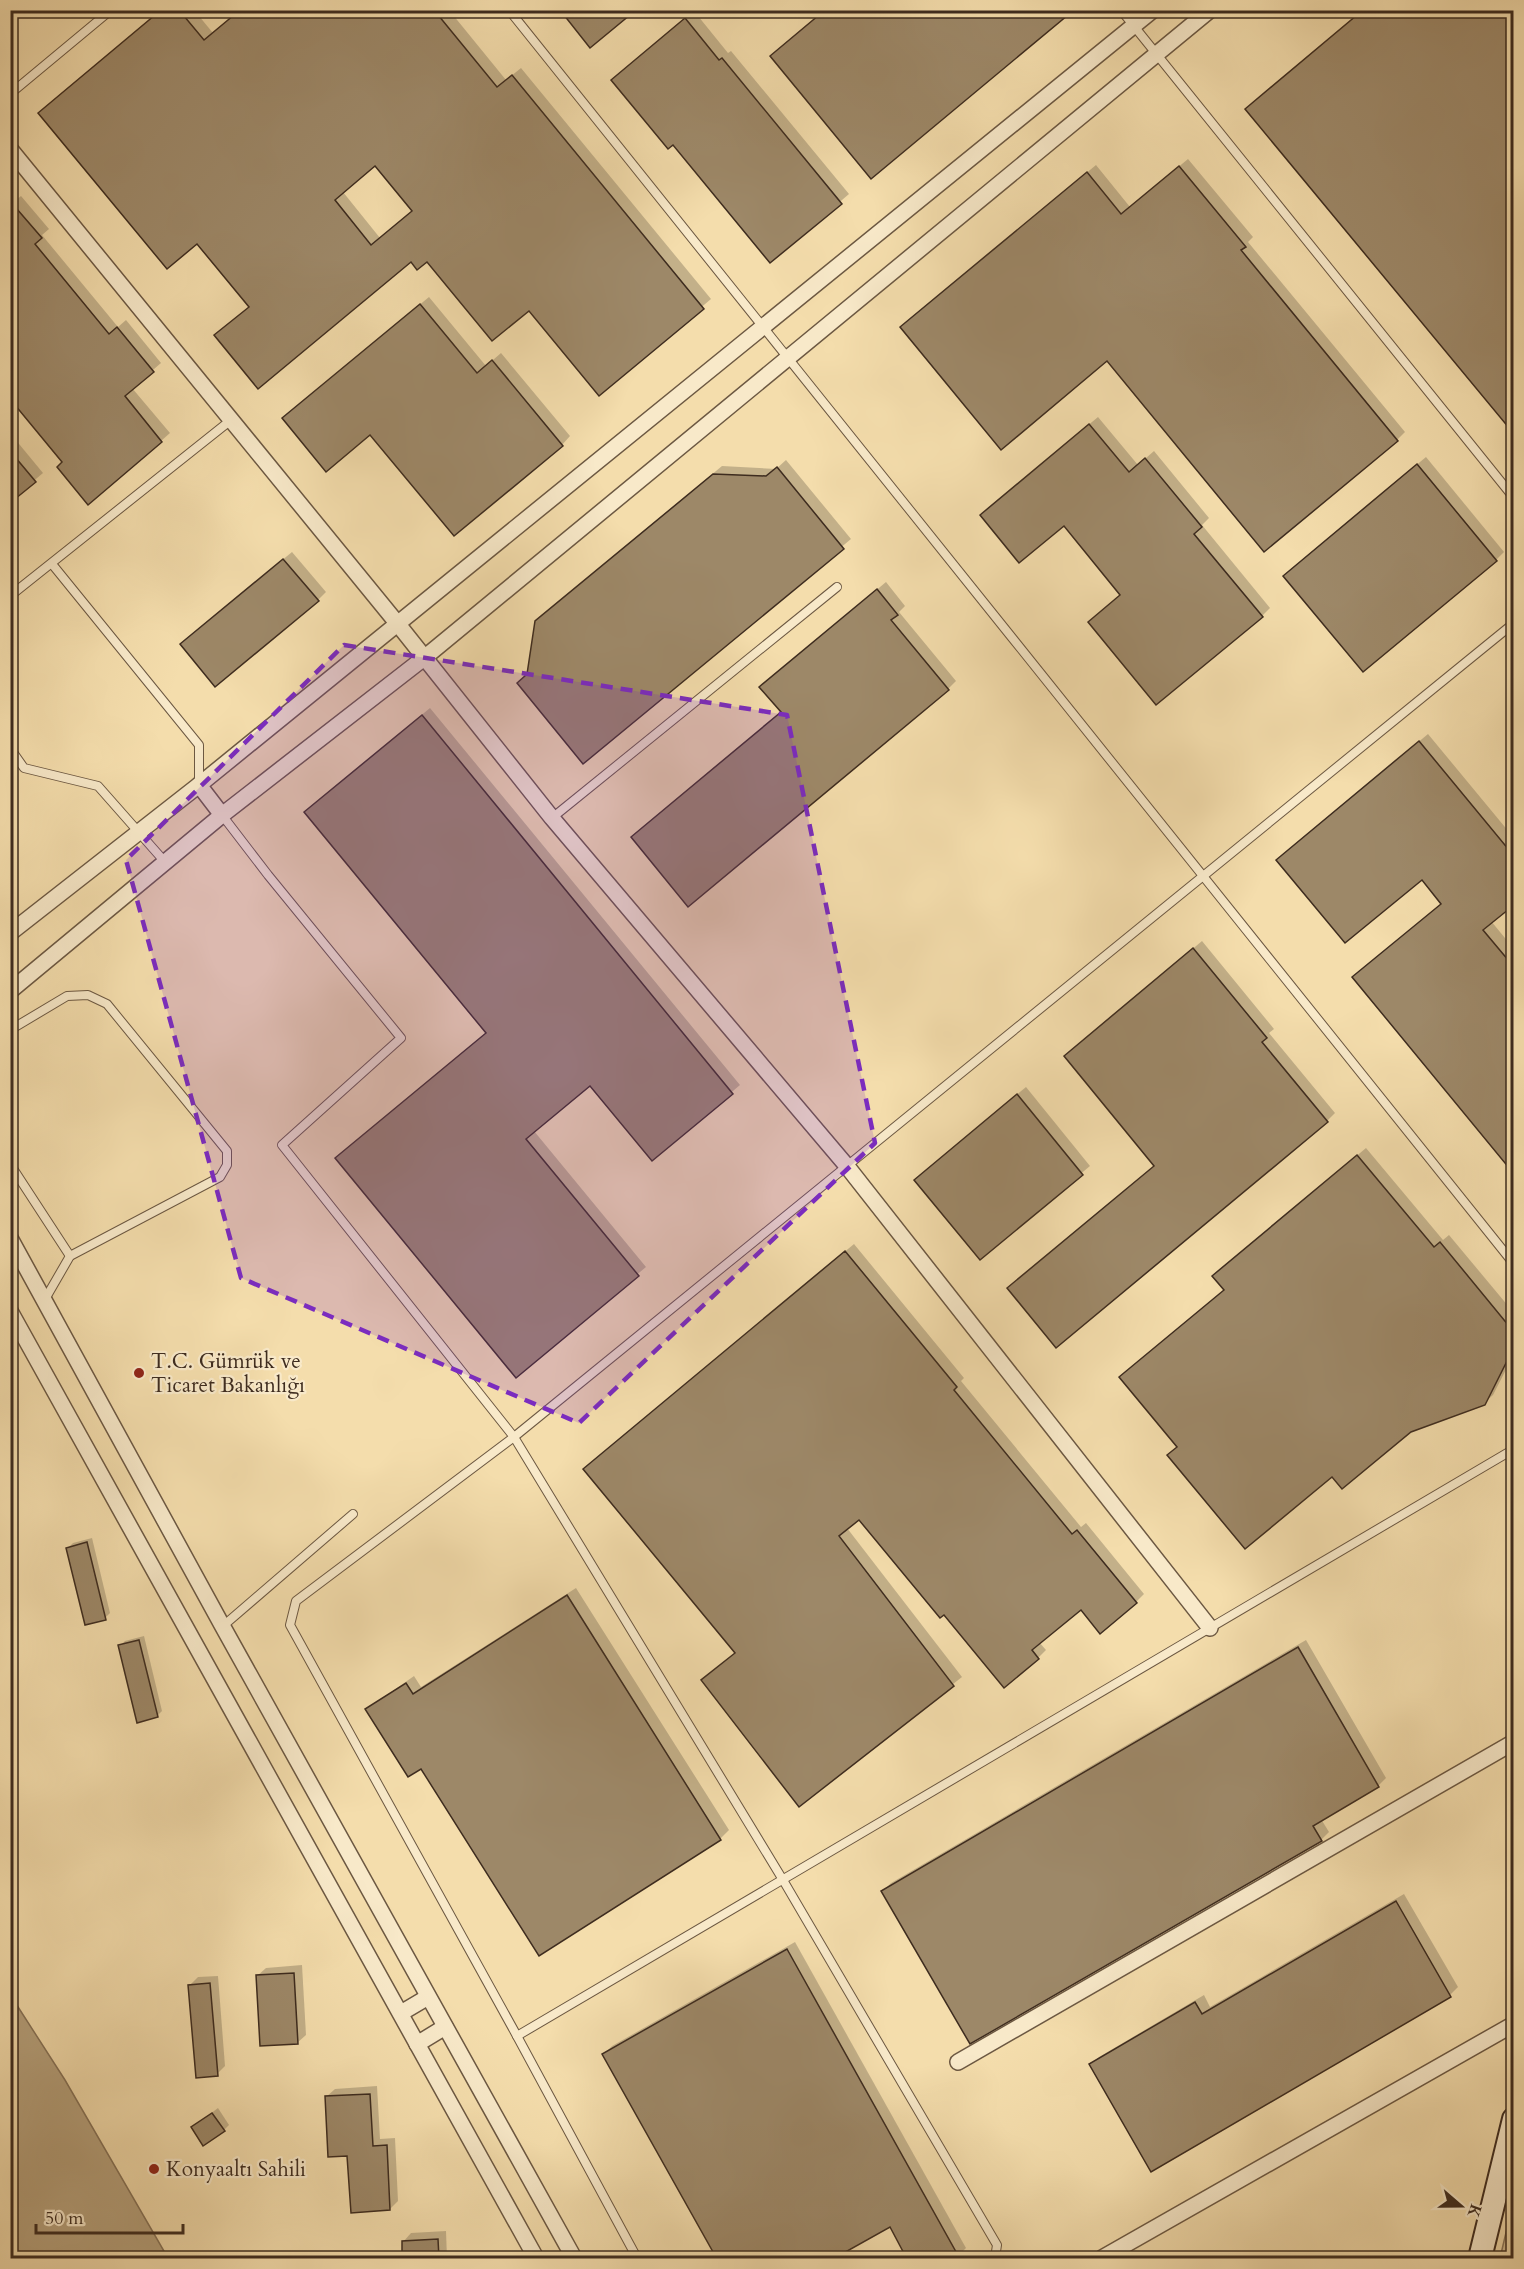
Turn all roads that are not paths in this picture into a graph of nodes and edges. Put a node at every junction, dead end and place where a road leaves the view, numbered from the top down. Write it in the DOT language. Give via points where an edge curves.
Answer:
graph roads {
  1 [pos="111,10"];
  2 [pos="509,10"];
  3 [pos="1121,10"];
  4 [pos="1153,10"];
  5 [pos="1210,10"];
  6 [pos="1134,26"];
  7 [pos="1155,55"];
  8 [pos="10,94"];
  9 [pos="10,149"];
  10 [pos="764,324"];
  11 [pos="788,356"];
  12 [pos="231,420"];
  13 [pos="1514,498"];
  14 [pos="51,564"];
  15 [pos="837,587"];
  16 [pos="10,596"];
  17 [pos="397,623"];
  18 [pos="1514,623"];
  19 [pos="424,658"];
  20 [pos="10,748"];
  21 [pos="199,785"];
  22 [pos="222,815"];
  23 [pos="552,818"];
  24 [pos="138,832"];
  25 [pos="165,862"];
  26 [pos="1202,879"];
  27 [pos="10,933"];
  28 [pos="10,991"];
  29 [pos="10,1030"];
  30 [pos="10,1164"];
  31 [pos="846,1165"];
  32 [pos="10,1238"];
  33 [pos="70,1256"];
  34 [pos="1514,1264"];
  35 [pos="44,1302"];
  36 [pos="10,1311"];
  37 [pos="514,1437"];
  38 [pos="1514,1449"];
  39 [pos="353,1514"];
  40 [pos="223,1627"];
  41 [pos="1210,1628"];
  42 [pos="1514,1742"];
  43 [pos="783,1880"];
  44 [pos="428,1997"];
  45 [pos="401,2013"];
  46 [pos="1514,2024"];
  47 [pos="445,2027"];
  48 [pos="517,2036"];
  49 [pos="417,2044"];
  50 [pos="958,2062"];
  51 [pos="1514,2119"];
  52 [pos="536,2259"];
  53 [pos="574,2259"];
  54 [pos="637,2259"];
  55 [pos="995,2259"];
  56 [pos="1102,2259"];
  57 [pos="1480,2259"];
  1 -- 8 [label="lane"];
  2 -- 10 [label="lane"];
  3 -- 6 [label="lane"];
  4 -- 6 [label="street"];
  5 -- 7 [label="street"];
  6 -- 7 [label="lane"];
  6 -- 10 [label="street"];
  7 -- 11 [label="street"];
  7 -- 13 [label="lane"];
  9 -- 12 [label="street"];
  10 -- 11 [label="lane"];
  10 -- 17 [label="street"];
  11 -- 19 [label="street"];
  11 -- 26 [label="lane"];
  12 -- 14 [label="lane"];
  12 -- 17 [label="street"];
  14 -- 16 [label="lane"];
  14 -- 21 [label="lane" via="199,745"];
  15 -- 23 [label="lane"];
  17 -- 19 [label="street"];
  17 -- 21 [label="street"];
  18 -- 26 [label="lane"];
  19 -- 22 [label="street"];
  19 -- 23 [label="street"];
  20 -- 24 [label="lane" via="24,768 98,786"];
  21 -- 22 [label="street"];
  21 -- 24 [label="street"];
  22 -- 25 [label="street"];
  22 -- 37 [label="lane" via="401,1038 282,1145"];
  23 -- 31 [label="street"];
  24 -- 25 [label="lane"];
  24 -- 27 [label="street"];
  25 -- 28 [label="street"];
  26 -- 31 [label="lane"];
  26 -- 34 [label="lane"];
  29 -- 33 [label="lane" via="66,996 88,995 107,1004 227,1151 228,1165 220,1177"];
  30 -- 33 [label="lane"];
  31 -- 37 [label="lane"];
  31 -- 41 [label="street"];
  32 -- 35 [label="street"];
  33 -- 35 [label="lane"];
  35 -- 40 [label="street"];
  36 -- 45 [label="street"];
  37 -- 43 [label="lane"];
  37 -- 48 [label="lane" via="296,1601 290,1625"];
  38 -- 41 [label="lane"];
  39 -- 40 [label="lane"];
  40 -- 44 [label="street"];
  41 -- 43 [label="lane"];
  42 -- 50 [label="street"];
  43 -- 48 [label="lane"];
  43 -- 55 [label="lane" via="997,2245"];
  44 -- 45 [label="street"];
  44 -- 47 [label="street"];
  45 -- 49 [label="street"];
  46 -- 56 [label="street"];
  47 -- 49 [label="street"];
  47 -- 53 [label="street"];
  48 -- 54 [label="lane"];
  49 -- 52 [label="street"];
  51 -- 57 [label="main road"];
}
